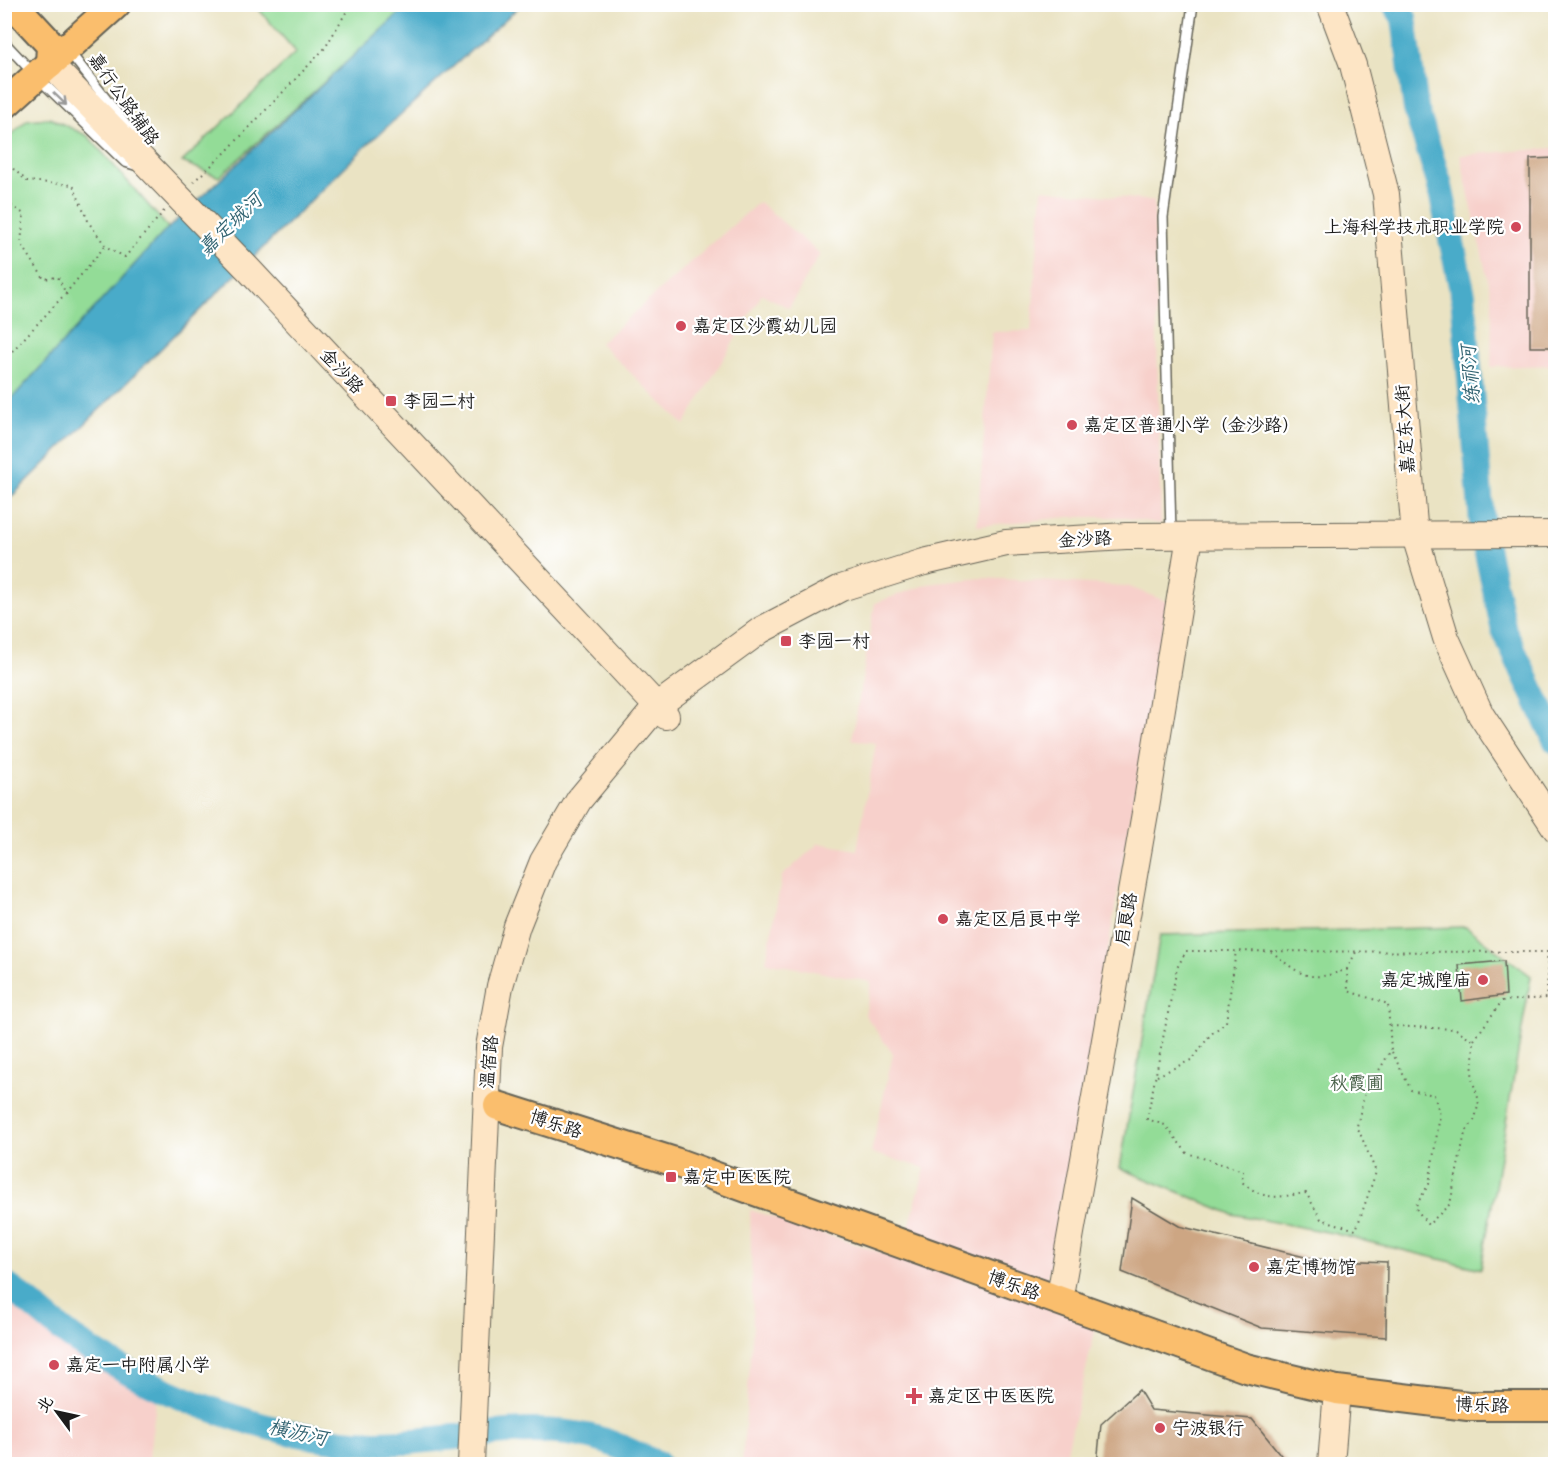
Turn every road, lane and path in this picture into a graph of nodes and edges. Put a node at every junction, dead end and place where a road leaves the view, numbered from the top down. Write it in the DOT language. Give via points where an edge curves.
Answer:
graph roads {
  1 [pos="13,4"];
  2 [pos="95,4"];
  3 [pos="116,4"];
  4 [pos="1193,4"];
  5 [pos="1329,4"];
  6 [pos="4,20"];
  7 [pos="4,42"];
  8 [pos="47,56"];
  9 [pos="4,87"];
  10 [pos="4,105"];
  11 [pos="4,161"];
  12 [pos="4,178"];
  13 [pos="105,246"];
  14 [pos="68,298"];
  15 [pos="1556,534"];
  16 [pos="1183,538"];
  17 [pos="1417,542"];
  18 [pos="1556,547"];
  19 [pos="661,711"];
  20 [pos="1556,829"];
  21 [pos="1236,951"];
  22 [pos="1271,951"];
  23 [pos="1356,952"];
  24 [pos="1347,969"];
  25 [pos="1548,976"];
  26 [pos="1556,977"];
  27 [pos="1390,1026"];
  28 [pos="1474,1041"];
  29 [pos="1391,1050"];
  30 [pos="1156,1077"];
  31 [pos="492,1104"];
  32 [pos="1059,1301"];
  33 [pos="1344,1391"];
  34 [pos="1556,1406"];
  35 [pos="477,1461"];
  36 [pos="1331,1464"];
  37 [pos="1345,1464"];
  1 -- 8 [label="main road"];
  2 -- 8 [label="main road"];
  3 -- 8 [label="main road"];
  4 -- 16 [label="lane" via="1163,217"];
  5 -- 17 [label="street, 嘉定东大街" via="1353,65 1386,194"];
  6 -- 8 [label="main road"];
  7 -- 8 [label="lane"];
  8 -- 9 [label="main road"];
  8 -- 10 [label="main road"];
  8 -- 19 [label="street, 金沙路"];
  11 -- 13 [label="path" via="27,181 73,185 89,223"];
  12 -- 14 [label="path" via="7,202 24,214 21,243 44,279 58,277"];
  15 -- 17 [label="street, 金沙路" via="1485,535"];
  16 -- 17 [label="street, 金沙路"];
  16 -- 19 [label="street, 金沙路" via="1126,536 1006,543 924,562 841,588 761,630"];
  16 -- 32 [label="street, 启良路" via="1145,813"];
  17 -- 18 [label="street"];
  17 -- 20 [label="street, 嘉定东大街" via="1446,638 1481,715"];
  19 -- 31 [label="street" via="575,829 549,882 513,992"];
  21 -- 22 [label="path"];
  21 -- 30 [label="path" via="1226,1022 1210,1035 1193,1059"];
  21 -- 30 [label="path" via="1186,951 1177,968"];
  22 -- 23 [label="path"];
  22 -- 24 [label="path" via="1298,974 1328,976"];
  23 -- 24 [label="path"];
  23 -- 25 [label="path" via="1547,952"];
  24 -- 27 [label="path" via="1348,991 1388,1004"];
  25 -- 26 [label="path"];
  25 -- 28 [label="path" via="1546,998 1502,1001"];
  27 -- 28 [label="path" via="1456,1029"];
  27 -- 29 [label="path"];
  28 -- 29 [label="path" via="1472,1079 1479,1101 1475,1119 1465,1133 1450,1204 1428,1225 1415,1208 1429,1184 1440,1115 1434,1095 1411,1090"];
  29 -- 30 [label="path" via="1364,1096 1357,1126 1376,1172 1356,1230 1321,1219 1306,1193 1275,1197 1257,1194 1242,1182 1243,1171 1187,1153 1165,1125 1147,1119"];
  31 -- 32 [label="main road, 博乐路" via="675,1162"];
  31 -- 35 [label="street"];
  32 -- 33 [label="main road, 博乐路" via="1246,1368"];
  33 -- 34 [label="main road, 博乐路" via="1468,1406"];
  33 -- 36 [label="street"];
  33 -- 37 [label="street"];
}
